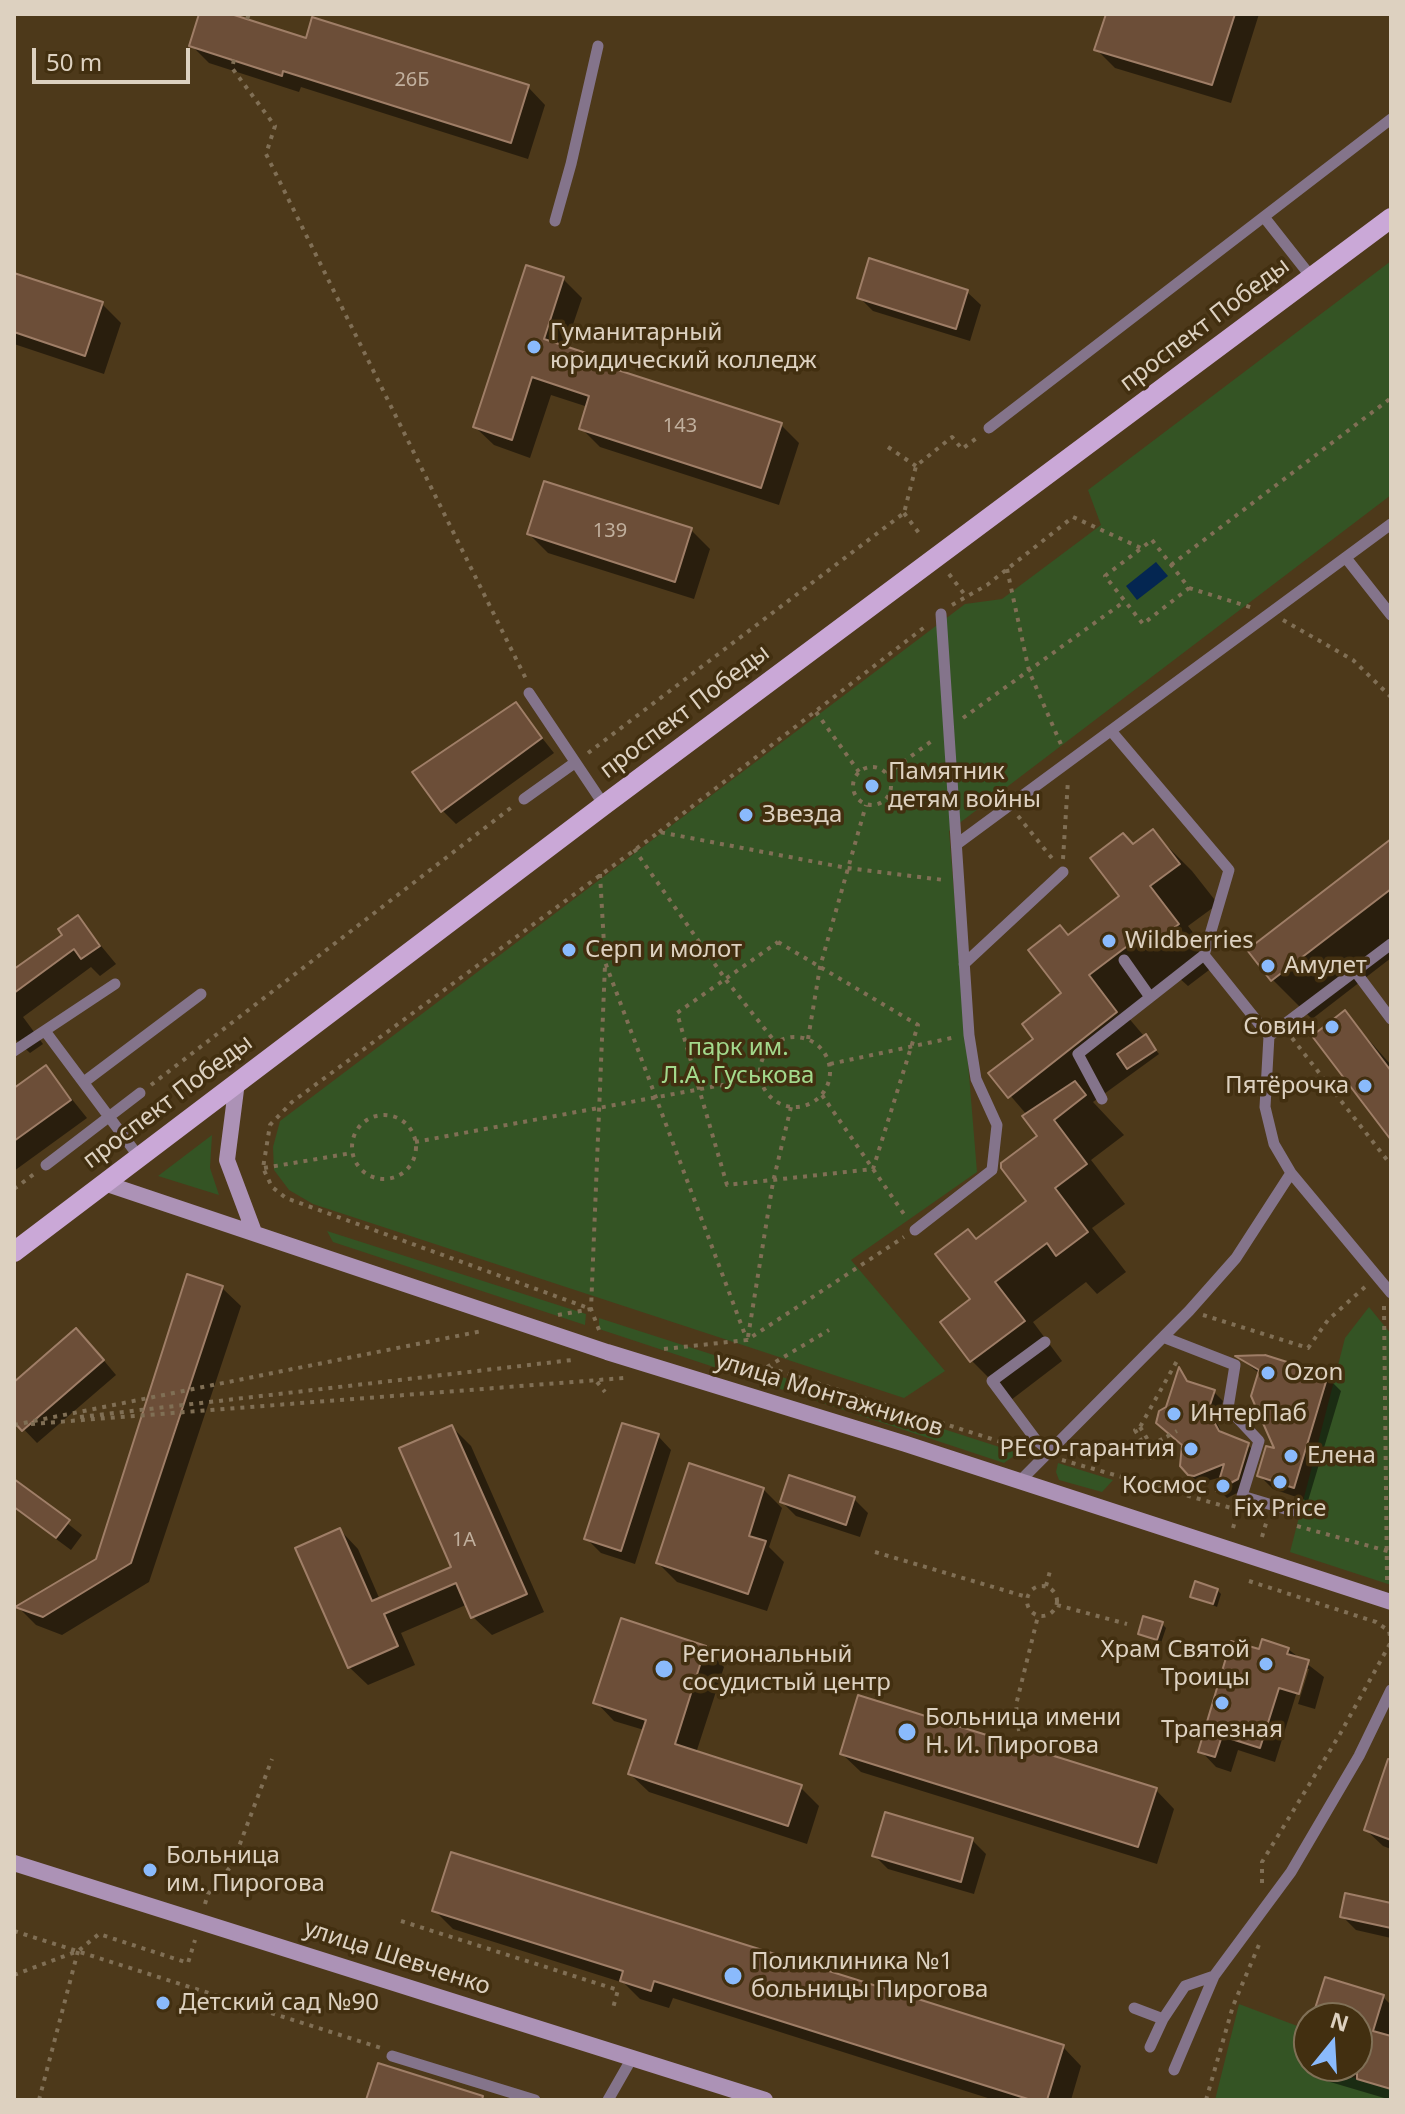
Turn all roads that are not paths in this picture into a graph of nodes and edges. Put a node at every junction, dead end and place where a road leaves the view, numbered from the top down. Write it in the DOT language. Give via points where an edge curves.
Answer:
graph roads {
  1 [pos="598,46"];
  2 [pos="1391,119"];
  3 [pos="1264,217"];
  4 [pos="1391,218"];
  5 [pos="555,221"];
  6 [pos="1312,278"];
  7 [pos="989,428"];
  8 [pos="1391,524"];
  9 [pos="1346,558"];
  10 [pos="941,614"];
  11 [pos="1391,615"];
  12 [pos="529,693"];
  13 [pos="1112,732"];
  14 [pos="573,764"];
  15 [pos="524,799"];
  16 [pos="604,805"];
  17 [pos="957,844"];
  18 [pos="1063,872"];
  19 [pos="1391,944"];
  20 [pos="1204,955"];
  21 [pos="1124,960"];
  22 [pos="964,964"];
  23 [pos="1355,971"];
  24 [pos="115,984"];
  25 [pos="201,994"];
  26 [pos="1150,997"];
  27 [pos="1391,1019"];
  28 [pos="45,1031"];
  29 [pos="1269,1036"];
  30 [pos="14,1051"];
  31 [pos="84,1082"];
  32 [pos="237,1082"];
  33 [pos="140,1093"];
  34 [pos="1102,1099"];
  35 [pos="109,1116"];
  36 [pos="139,1157"];
  37 [pos="46,1165"];
  38 [pos="1291,1173"];
  39 [pos="104,1183"];
  40 [pos="915,1230"];
  41 [pos="254,1232"];
  42 [pos="14,1252"];
  43 [pos="1391,1292"];
  44 [pos="1163,1337"];
  45 [pos="1045,1342"];
  46 [pos="1045,1452"];
  47 [pos="1020,1481"];
  48 [pos="1292,1511"];
  49 [pos="1387,1600"];
  50 [pos="1389,1699"];
  51 [pos="14,1863"];
  52 [pos="1214,1976"];
  53 [pos="1134,2008"];
  54 [pos="1163,2019"];
  55 [pos="1150,2047"];
  56 [pos="392,2056"];
  57 [pos="632,2058"];
  58 [pos="1174,2070"];
  59 [pos="535,2100"];
  60 [pos="608,2100"];
  61 [pos="765,2100"];
  1 -- 5 [label="lane"];
  2 -- 3 [label="lane"];
  3 -- 6 [label="lane"];
  3 -- 7 [label="lane"];
  4 -- 6 [label="main road, проспект Победы"];
  6 -- 16 [label="main road, проспект Победы"];
  8 -- 9 [label="lane"];
  9 -- 11 [label="lane"];
  9 -- 13 [label="lane"];
  10 -- 17 [label="lane"];
  12 -- 14 [label="lane"];
  13 -- 17 [label="lane"];
  13 -- 20 [label="lane" via="1229,870"];
  14 -- 15 [label="lane"];
  14 -- 16 [label="lane"];
  16 -- 32 [label="main road, проспект Победы"];
  17 -- 22 [label="lane"];
  18 -- 22 [label="lane"];
  19 -- 23 [label="lane"];
  20 -- 26 [label="lane"];
  20 -- 29 [label="lane"];
  21 -- 26 [label="lane"];
  22 -- 40 [label="lane" via="976,1079 997,1125 992,1170"];
  23 -- 27 [label="lane"];
  23 -- 29 [label="lane"];
  24 -- 28 [label="lane"];
  25 -- 31 [label="lane"];
  26 -- 34 [label="lane" via="1078,1054"];
  28 -- 30 [label="lane"];
  28 -- 31 [label="lane"];
  29 -- 38 [label="lane" via="1265,1107 1274,1144"];
  31 -- 35 [label="lane"];
  32 -- 36 [label="main road, проспект Победы"];
  32 -- 41 [label="main road" via="227,1160"];
  33 -- 35 [label="lane"];
  35 -- 36 [label="lane"];
  35 -- 37 [label="lane"];
  36 -- 39 [label="main road, проспект Победы"];
  38 -- 43 [label="lane"];
  38 -- 44 [label="lane" via="1236,1258"];
  39 -- 41 [label="main road, улица Монтажников"];
  39 -- 42 [label="main road, проспект Победы"];
  41 -- 47 [label="main road, улица Монтажников" via="607,1352"];
  44 -- 46 [label="lane"];
  44 -- 48 [label="lane" via="1235,1365 1228,1408 1259,1441 1242,1496"];
  45 -- 46 [label="lane" via="992,1381"];
  46 -- 47 [label="lane"];
  47 -- 49 [label="main road, улица Монтажников"];
  50 -- 52 [label="lane" via="1291,1872"];
  51 -- 57 [label="main road, улица Шевченко"];
  52 -- 54 [label="lane" via="1185,1986"];
  52 -- 58 [label="lane"];
  53 -- 54 [label="lane"];
  54 -- 55 [label="lane"];
  56 -- 59 [label="lane"];
  57 -- 60 [label="lane"];
  57 -- 61 [label="main road, улица Шевченко"];
}
